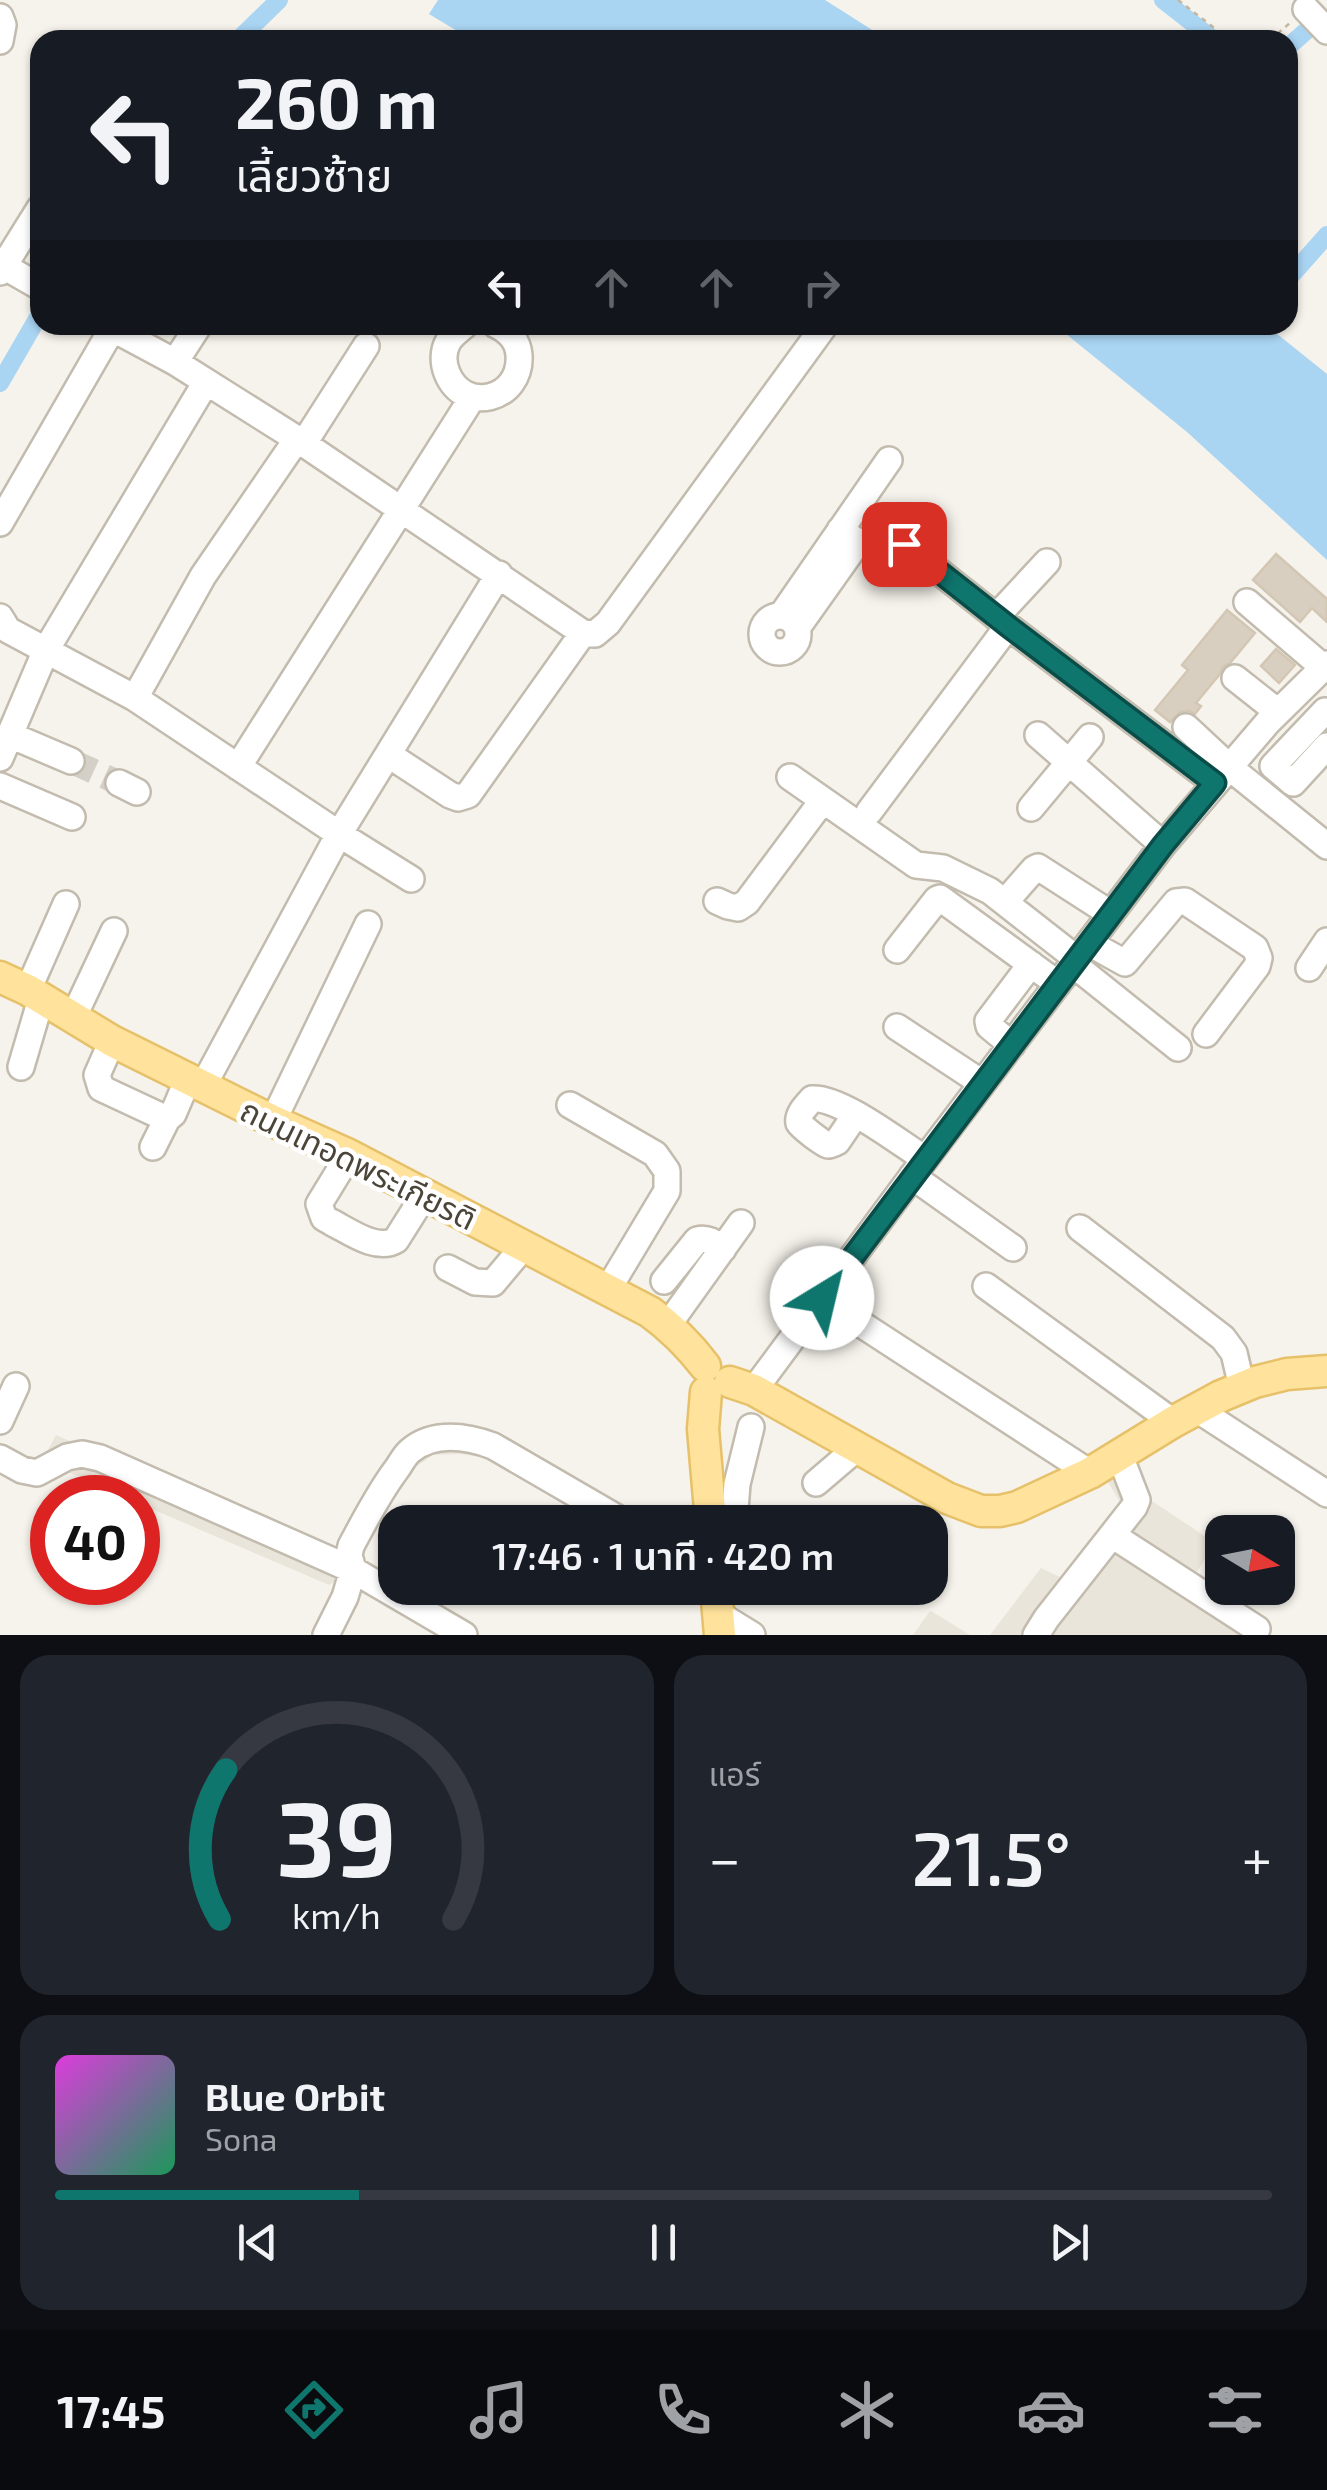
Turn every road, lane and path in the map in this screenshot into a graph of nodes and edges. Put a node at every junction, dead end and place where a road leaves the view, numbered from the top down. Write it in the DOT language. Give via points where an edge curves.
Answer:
graph roads {
  1 [pos="1178,0"];
  2 [pos="1306,8"];
  3 [pos="0,17"];
  4 [pos="1217,30"];
  5 [pos="1281,30"];
  6 [pos="1327,31"];
  7 [pos="0,41"];
  8 [pos="30,223"];
  9 [pos="1,267"];
  10 [pos="30,282"];
  11 [pos="105,335"];
  12 [pos="124,335"];
  13 [pos="193,335"];
  14 [pos="453,335"];
  15 [pos="510,335"];
  16 [pos="818,335"];
  17 [pos="366,346"];
  18 [pos="175,362"];
  19 [pos="206,382"];
  20 [pos="472,398"];
  21 [pos="300,441"];
  22 [pos="888,460"];
  23 [pos="400,508"];
  24 [pos="0,523"];
  25 [pos="849,536"];
  26 [pos="1047,562"];
  27 [pos="499,574"];
  28 [pos="1248,602"];
  29 [pos="0,617"];
  30 [pos="789,622"];
  31 [pos="1002,622"];
  32 [pos="583,633"];
  33 [pos="46,650"];
  34 [pos="1326,666"];
  35 [pos="1235,678"];
  36 [pos="135,698"];
  37 [pos="1278,712"];
  38 [pos="1327,713"];
  39 [pos="1186,727"];
  40 [pos="1260,732"];
  41 [pos="1038,736"];
  42 [pos="1090,737"];
  43 [pos="5,746"];
  44 [pos="1327,746"];
  45 [pos="1286,752"];
  46 [pos="389,756"];
  47 [pos="70,762"];
  48 [pos="1069,762"];
  49 [pos="238,767"];
  50 [pos="1222,775"];
  51 [pos="790,776"];
  52 [pos="0,786"];
  53 [pos="823,800"];
  54 [pos="1031,808"];
  55 [pos="869,812"];
  56 [pos="72,817"];
  57 [pos="339,834"];
  58 [pos="1163,845"];
  59 [pos="1327,846"];
  60 [pos="412,878"];
  61 [pos="717,901"];
  62 [pos="1005,902"];
  63 [pos="66,904"];
  64 [pos="1111,914"];
  65 [pos="368,924"];
  66 [pos="114,931"];
  67 [pos="1327,941"];
  68 [pos="897,950"];
  69 [pos="1074,962"];
  70 [pos="1031,964"];
  71 [pos="1308,968"];
  72 [pos="23,989"];
  73 [pos="72,1018"];
  74 [pos="897,1027"];
  75 [pos="1206,1034"];
  76 [pos="112,1041"];
  77 [pos="1012,1045"];
  78 [pos="1178,1048"];
  79 [pos="21,1066"];
  80 [pos="195,1082"];
  81 [pos="982,1084"];
  82 [pos="570,1105"];
  83 [pos="856,1114"];
  84 [pos="167,1119"];
  85 [pos="272,1120"];
  86 [pos="153,1147"];
  87 [pos="349,1155"];
  88 [pos="919,1167"];
  89 [pos="425,1194"];
  90 [pos="741,1223"];
  91 [pos="1080,1228"];
  92 [pos="524,1246"];
  93 [pos="1013,1248"];
  94 [pos="724,1249"];
  95 [pos="448,1268"];
  96 [pos="664,1282"];
  97 [pos="986,1286"];
  98 [pos="606,1291"];
  99 [pos="822,1298"];
  100 [pos="675,1332"];
  101 [pos="1327,1371"];
  102 [pos="724,1382"];
  103 [pos="16,1386"];
  104 [pos="1242,1387"];
  105 [pos="1184,1415"];
  106 [pos="0,1421"];
  107 [pos="751,1427"];
  108 [pos="704,1434"];
  109 [pos="857,1448"];
  110 [pos="1120,1456"];
  111 [pos="0,1458"];
  112 [pos="1090,1473"];
  113 [pos="816,1483"];
  114 [pos="1327,1494"];
  115 [pos="595,1505"];
  116 [pos="710,1505"];
  117 [pos="735,1505"];
  118 [pos="1112,1534"];
  119 [pos="352,1570"];
  120 [pos="718,1612"];
  121 [pos="1041,1627"];
  122 [pos="1257,1629"];
  123 [pos="326,1635"];
  124 [pos="464,1635"];
  125 [pos="752,1635"];
  126 [pos="1068,1635"];
  1 -- 4 [label="path"];
  2 -- 5 [label="path"];
  2 -- 6 [label="street"];
  3 -- 7 [label="street"];
  8 -- 9 [label="street"];
  9 -- 10 [label="street"];
  11 -- 24 [label="street"];
  12 -- 18 [label="street"];
  13 -- 18 [label="street"];
  14 -- 20 [label="street" via="443,363 452,385"];
  15 -- 20 [label="street" via="520,368 510,386 492,397"];
  16 -- 32 [label="street" via="608,623 596,634"];
  17 -- 21 [label="street"];
  18 -- 19 [label="street"];
  19 -- 21 [label="street"];
  19 -- 33 [label="street"];
  20 -- 23 [label="street"];
  21 -- 23 [label="street"];
  21 -- 36 [label="street" via="203,576"];
  22 -- 25 [label="street"];
  23 -- 27 [label="street"];
  23 -- 49 [label="street"];
  25 -- 30 [label="street"];
  25 -- 31 [label="street" via="904,544"];
  26 -- 31 [label="street"];
  27 -- 32 [label="street"];
  27 -- 46 [label="street"];
  28 -- 34 [label="street"];
  29 -- 33 [label="street" via="8,630"];
  31 -- 50 [label="street"];
  31 -- 55 [label="street"];
  32 -- 46 [label="street" via="468,795 450,795"];
  33 -- 36 [label="street"];
  33 -- 43 [label="street"];
  34 -- 37 [label="street"];
  35 -- 37 [label="street"];
  36 -- 49 [label="street"];
  37 -- 40 [label="street"];
  38 -- 45 [label="street"];
  39 -- 50 [label="street"];
  40 -- 45 [label="street"];
  40 -- 50 [label="street"];
  41 -- 48 [label="street"];
  42 -- 48 [label="street"];
  43 -- 47 [label="street"];
  44 -- 45 [label="street" via="1293,783 1273,766"];
  46 -- 57 [label="street"];
  48 -- 54 [label="street"];
  48 -- 58 [label="street"];
  49 -- 57 [label="street"];
  50 -- 58 [label="street"];
  50 -- 59 [label="street"];
  51 -- 53 [label="street"];
  52 -- 56 [label="street"];
  53 -- 61 [label="street" via="747,902 738,908"];
  53 -- 62 [label="street" via="916,864 943,868"];
  57 -- 60 [label="street"];
  57 -- 80 [label="street"];
  58 -- 64 [label="street"];
  62 -- 64 [label="street" via="1038,867"];
  62 -- 69 [label="street"];
  63 -- 72 [label="street"];
  64 -- 69 [label="street"];
  65 -- 85 [label="street"];
  66 -- 73 [label="street"];
  67 -- 71 [label="street"];
  68 -- 70 [label="street" via="940,898"];
  69 -- 70 [label="street"];
  69 -- 75 [label="street" via="1125,963 1176,902 1185,901 1255,948 1259,958"];
  69 -- 77 [label="street"];
  69 -- 78 [label="street"];
  70 -- 77 [label="street" via="988,1022"];
  72 -- 73 [label="main road, ถนนเทอดพระเกียรติ"];
  72 -- 79 [label="street"];
  73 -- 76 [label="main road, ถนนเทอดพระเกียรติ"];
  74 -- 81 [label="street"];
  76 -- 80 [label="main road, ถนนเทอดพระเกียรติ"];
  76 -- 84 [label="street" via="97,1075 101,1088"];
  77 -- 81 [label="street"];
  80 -- 84 [label="street"];
  80 -- 85 [label="main road, ถนนเทอดพระเกียรติ"];
  81 -- 88 [label="street"];
  82 -- 98 [label="street" via="655,1154 667,1171 667,1191"];
  83 -- 88 [label="street"];
  84 -- 86 [label="street"];
  85 -- 87 [label="main road, ถนนเทอดพระเกียรติ"];
  87 -- 89 [label="main road, ถนนเทอดพระเกียรติ"];
  87 -- 89 [label="street" via="319,1204 331,1222 388,1244"];
  88 -- 93 [label="street"];
  88 -- 99 [label="street"];
  89 -- 92 [label="main road, ถนนเทอดพระเกียรติ"];
  90 -- 94 [label="street"];
  91 -- 104 [label="street" via="1224,1338"];
  92 -- 95 [label="street" via="494,1283"];
  92 -- 98 [label="main road, ถนนเทอดพระเกียรติ"];
  94 -- 96 [label="street" via="697,1240"];
  94 -- 100 [label="street"];
  97 -- 105 [label="street"];
  98 -- 100 [label="main road, ถนนเทอดพระเกียรติ"];
  99 -- 102 [label="street"];
  99 -- 112 [label="street"];
  100 -- 102 [label="main road, ถนนเทอดพระเกียรติ"];
  100 -- 108 [label="main road"];
  101 -- 104 [label="main road"];
  102 -- 108 [label="main road"];
  102 -- 108 [label="main road" via="730,1397"];
  102 -- 109 [label="main road"];
  103 -- 106 [label="street"];
  104 -- 105 [label="main road"];
  105 -- 110 [label="main road"];
  105 -- 114 [label="street"];
  107 -- 117 [label="street"];
  108 -- 116 [label="main road"];
  109 -- 112 [label="main road" via="980,1511 1017,1507"];
  109 -- 113 [label="street"];
  110 -- 112 [label="main road"];
  110 -- 118 [label="street" via="1137,1500"];
  111 -- 119 [label="street" via="36,1472 67,1457 100,1458"];
  115 -- 119 [label="street" via="494,1446 473,1438 432,1440 410,1450 380,1492 351,1546"];
  118 -- 121 [label="street"];
  118 -- 122 [label="street"];
  119 -- 123 [label="street"];
  119 -- 124 [label="street"];
  120 -- 125 [label="street"];
  121 -- 126 [label="street"];
}
